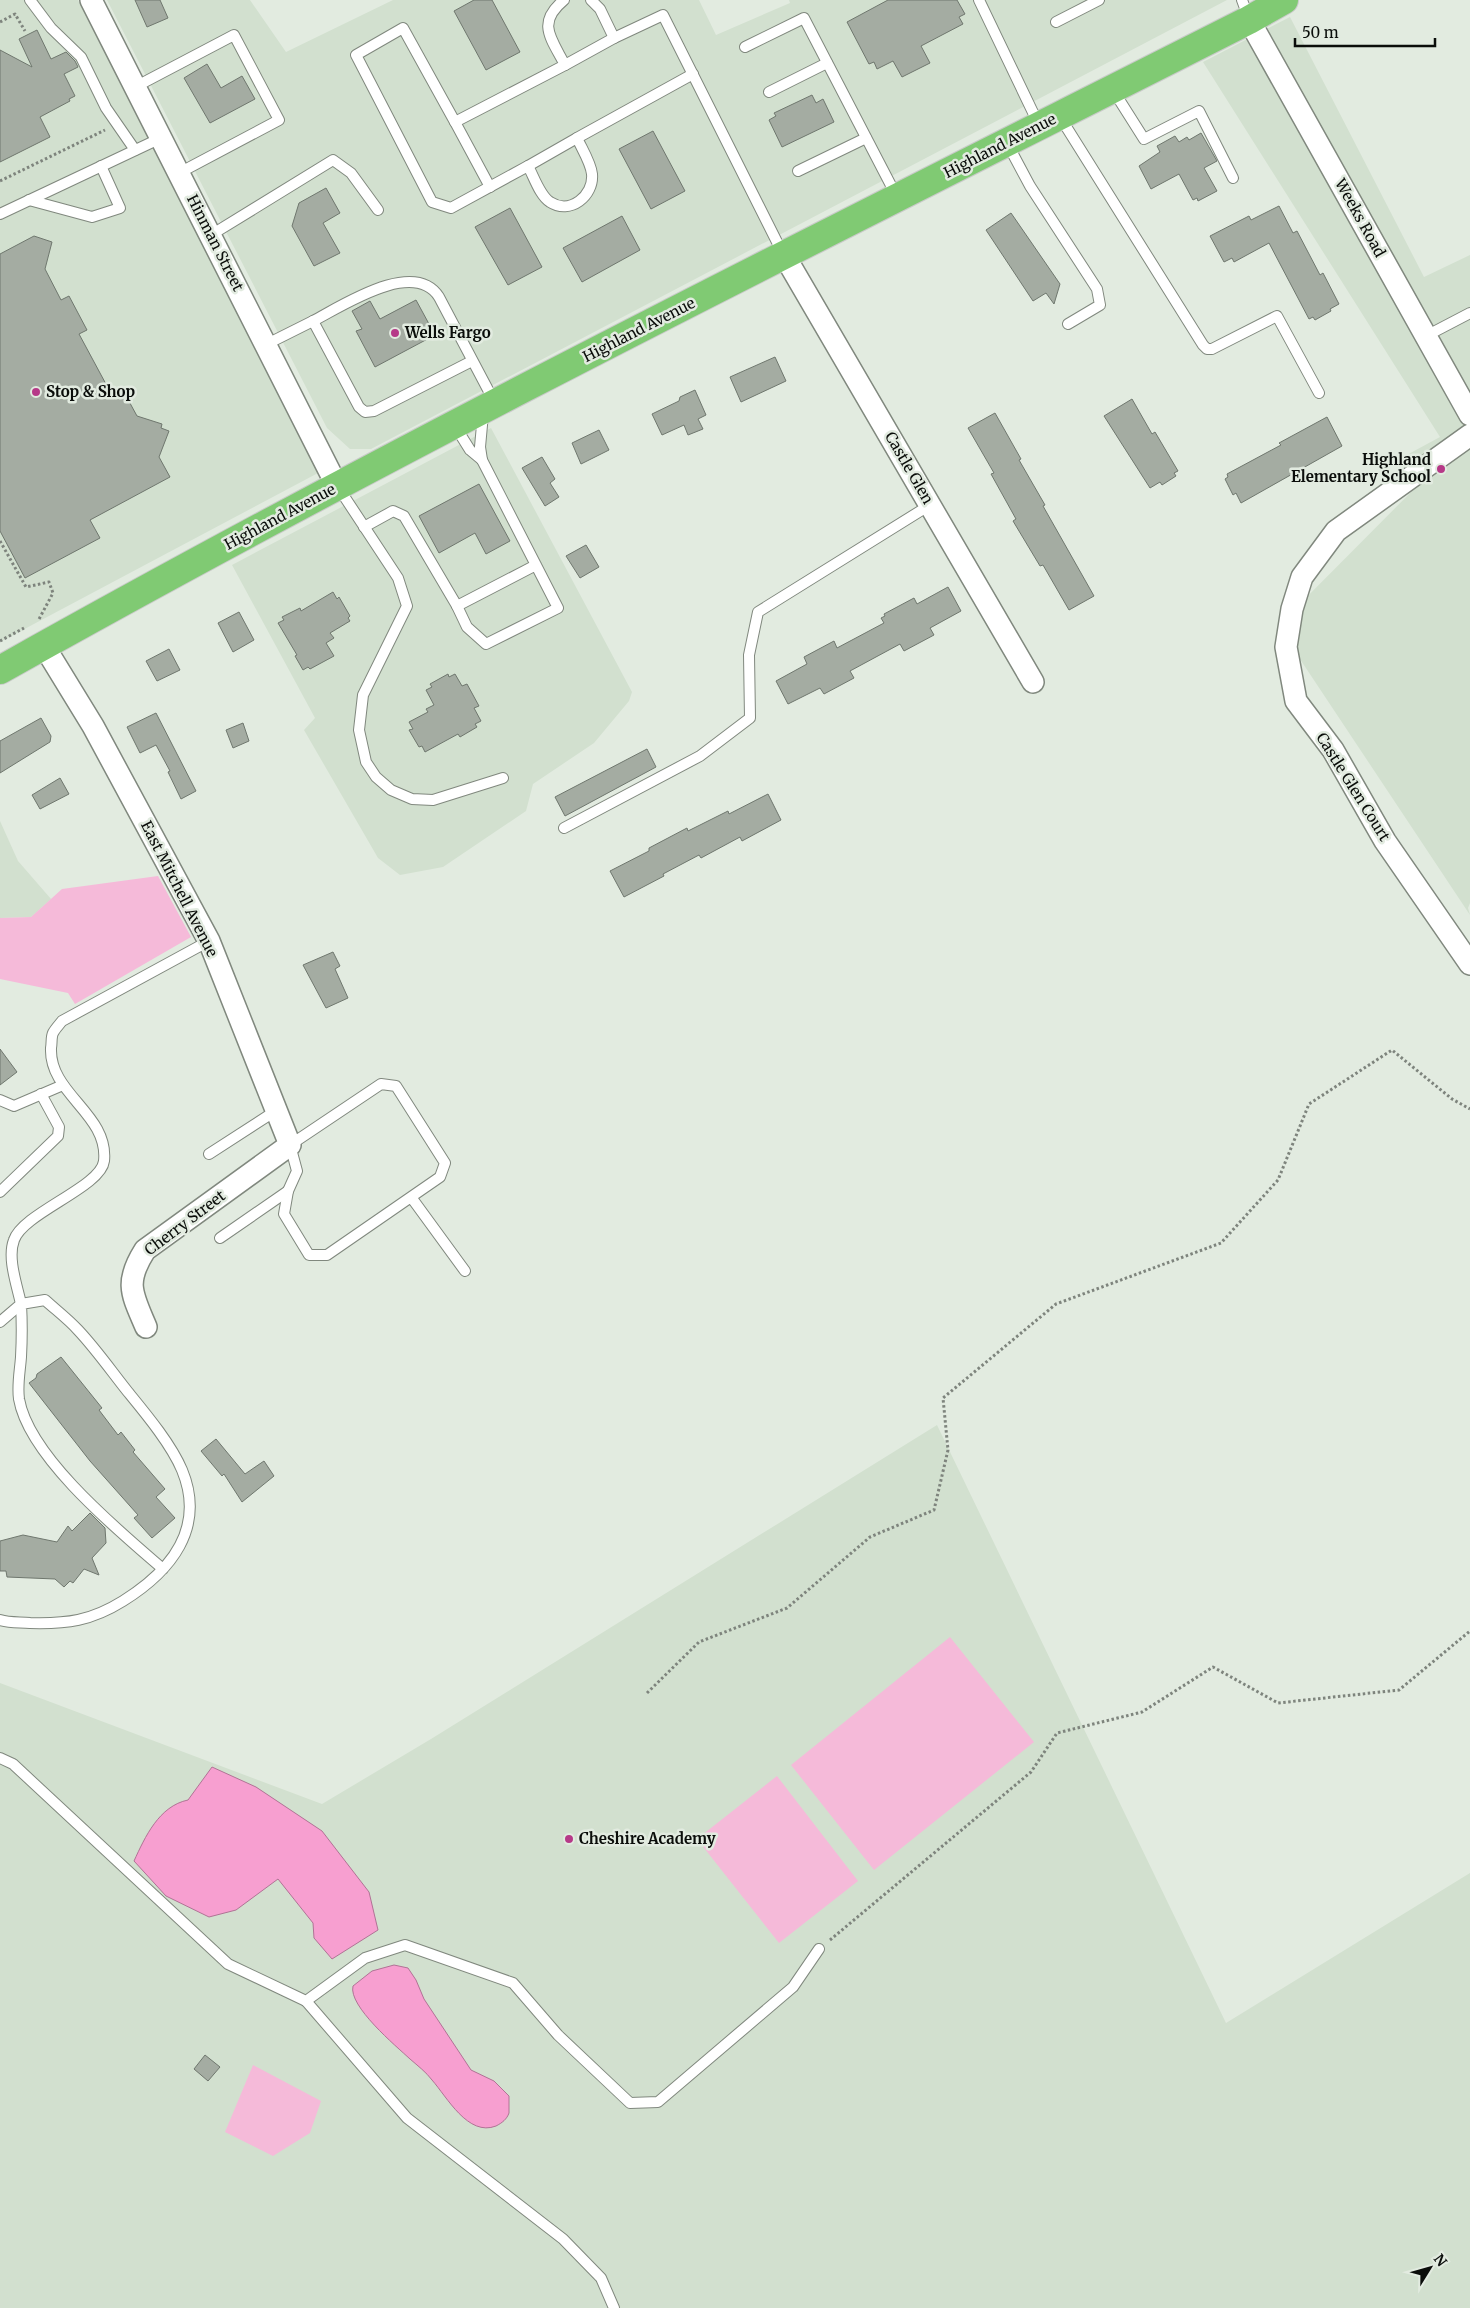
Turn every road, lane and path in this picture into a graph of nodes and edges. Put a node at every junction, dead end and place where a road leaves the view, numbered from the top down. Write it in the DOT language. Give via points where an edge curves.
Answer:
graph roads {
  1 [pos="30,0"];
  2 [pos="91,0"];
  3 [pos="564,0"];
  4 [pos="591,0"];
  5 [pos="979,0"];
  6 [pos="1099,0"];
  7 [pos="1284,0"];
  8 [pos="1246,10"];
  9 [pos="0,22"];
  10 [pos="1056,22"];
  11 [pos="25,31"];
  12 [pos="614,38"];
  13 [pos="745,48"];
  14 [pos="827,63"];
  15 [pos="565,65"];
  16 [pos="693,74"];
  17 [pos="136,87"];
  18 [pos="1113,89"];
  19 [pos="769,92"];
  20 [pos="1049,121"];
  21 [pos="454,122"];
  22 [pos="107,129"];
  23 [pos="161,138"];
  24 [pos="577,138"];
  25 [pos="866,138"];
  26 [pos="1006,143"];
  27 [pos="135,150"];
  28 [pos="101,166"];
  29 [pos="528,166"];
  30 [pos="798,171"];
  31 [pos="179,173"];
  32 [pos="1233,178"];
  33 [pos="0,181"];
  34 [pos="490,187"];
  35 [pos="897,198"];
  36 [pos="29,200"];
  37 [pos="378,210"];
  38 [pos="0,214"];
  39 [pos="211,235"];
  40 [pos="784,255"];
  41 [pos="1470,313"];
  42 [pos="313,321"];
  43 [pos="1068,324"];
  44 [pos="1426,336"];
  45 [pos="267,344"];
  46 [pos="472,361"];
  47 [pos="1319,393"];
  48 [pos="489,407"];
  49 [pos="1470,415"];
  50 [pos="454,425"];
  51 [pos="1470,435"];
  52 [pos="482,460"];
  53 [pos="338,486"];
  54 [pos="930,504"];
  55 [pos="364,527"];
  56 [pos="0,541"];
  57 [pos="536,565"];
  58 [pos="456,606"];
  59 [pos="41,633"];
  60 [pos="0,670"];
  61 [pos="1033,682"];
  62 [pos="503,778"];
  63 [pos="564,828"];
  64 [pos="209,941"];
  65 [pos="1470,964"];
  66 [pos="63,1085"];
  67 [pos="40,1094"];
  68 [pos="0,1100"];
  69 [pos="1470,1109"];
  70 [pos="277,1110"];
  71 [pos="290,1145"];
  72 [pos="208,1154"];
  73 [pos="288,1191"];
  74 [pos="0,1192"];
  75 [pos="411,1197"];
  76 [pos="220,1238"];
  77 [pos="464,1271"];
  78 [pos="21,1304"];
  79 [pos="0,1322"];
  80 [pos="146,1327"];
  81 [pos="163,1569"];
  82 [pos="0,1620"];
  83 [pos="1470,1631"];
  84 [pos="647,1693"];
  85 [pos="0,1758"];
  86 [pos="819,1949"];
  87 [pos="306,2001"];
  88 [pos="614,2308"];
  1 -- 27 [label="lane" via="51,28 81,57 106,108"];
  2 -- 17 [label="street, Hinman Street"];
  3 -- 15 [label="lane" via="547,20 549,35"];
  4 -- 12 [label="lane" via="600,9"];
  5 -- 20 [label="lane"];
  6 -- 10 [label="lane"];
  7 -- 8 [label="highway, Highland Avenue"];
  8 -- 18 [label="highway, Highland Avenue"];
  8 -- 44 [label="street, Weeks Road"];
  9 -- 11 [label="path" via="15,14"];
  12 -- 15 [label="lane"];
  12 -- 16 [label="lane" via="663,15"];
  13 -- 14 [label="lane" via="804,18"];
  14 -- 19 [label="lane"];
  14 -- 25 [label="lane"];
  15 -- 21 [label="lane"];
  16 -- 24 [label="lane"];
  16 -- 40 [label="lane"];
  17 -- 23 [label="street, Hinman Street"];
  17 -- 31 [label="lane" via="234,35 279,120"];
  18 -- 20 [label="highway, Highland Avenue"];
  18 -- 32 [label="lane" via="1144,139 1199,111"];
  20 -- 26 [label="highway, Highland Avenue"];
  20 -- 47 [label="lane" via="1203,345 1212,349 1277,316"];
  21 -- 34 [label="lane"];
  21 -- 34 [label="lane" via="403,28 356,55 432,202 451,208"];
  22 -- 33 [label="path"];
  23 -- 27 [label="lane"];
  23 -- 31 [label="street, Hinman Street"];
  24 -- 29 [label="lane"];
  24 -- 29 [label="lane" via="592,172 592,180 588,194 577,203 563,207 549,202"];
  25 -- 30 [label="lane"];
  25 -- 35 [label="lane"];
  26 -- 35 [label="highway, Highland Avenue"];
  26 -- 43 [label="lane" via="1097,289 1100,305"];
  27 -- 28 [label="lane"];
  28 -- 36 [label="lane"];
  28 -- 36 [label="lane" via="120,208 92,217"];
  29 -- 34 [label="lane"];
  31 -- 39 [label="street, Hinman Street"];
  35 -- 40 [label="highway, Highland Avenue"];
  36 -- 38 [label="lane"];
  37 -- 39 [label="lane" via="351,173 333,160"];
  39 -- 45 [label="street, Hinman Street"];
  40 -- 48 [label="highway, Highland Avenue"];
  40 -- 54 [label="street, Castle Glen"];
  41 -- 44 [label="lane"];
  42 -- 45 [label="lane"];
  42 -- 46 [label="lane" via="369,291 410,281 424,284 439,297"];
  42 -- 46 [label="lane" via="359,407 365,412"];
  44 -- 49 [label="street, Weeks Road"];
  45 -- 53 [label="street, Hinman Street"];
  46 -- 48 [label="lane"];
  48 -- 50 [label="highway, Highland Avenue"];
  48 -- 52 [label="lane" via="480,437"];
  50 -- 52 [label="lane" via="470,450"];
  50 -- 53 [label="highway, Highland Avenue"];
  51 -- 65 [label="street, Castle Glen Court" via="1336,531 1302,577 1292,609 1286,647 1296,701 1333,750 1385,841"];
  52 -- 57 [label="lane"];
  53 -- 55 [label="lane"];
  53 -- 59 [label="highway, Highland Avenue"];
  54 -- 61 [label="street, Castle Glen"];
  54 -- 63 [label="lane" via="758,612 749,655 750,718 700,756"];
  55 -- 58 [label="lane" via="393,511 404,516"];
  55 -- 62 [label="lane" via="398,578 407,606 364,695 359,730 366,762 376,777 391,790 412,799 433,800"];
  56 -- 59 [label="path" via="26,587 49,582 53,593"];
  57 -- 58 [label="lane"];
  57 -- 58 [label="lane" via="558,608 486,644 467,627"];
  59 -- 60 [label="highway, Highland Avenue"];
  59 -- 64 [label="street, East Mitchell Avenue"];
  64 -- 66 [label="lane" via="62,1021 52,1034 51,1058"];
  64 -- 70 [label="street, East Mitchell Avenue"];
  66 -- 67 [label="lane"];
  66 -- 78 [label="lane" via="96,1125 104,1144 104,1164 92,1178 25,1226 14,1239 12,1256"];
  67 -- 68 [label="lane" via="14,1106"];
  67 -- 74 [label="lane" via="59,1127 58,1136"];
  69 -- 84 [label="path" via="1452,1099 1392,1050 1309,1104 1278,1180 1221,1243 1056,1304 942,1398 948,1450 934,1510 870,1537 787,1608 699,1642"];
  70 -- 71 [label="street, East Mitchell Avenue"];
  70 -- 72 [label="lane"];
  71 -- 73 [label="lane" via="298,1171"];
  71 -- 75 [label="lane" via="381,1084 396,1086 445,1163 440,1177"];
  71 -- 80 [label="street, Cherry Street" via="145,1250 135,1266 131,1291"];
  73 -- 75 [label="lane" via="284,1214 309,1255 327,1255"];
  73 -- 76 [label="lane"];
  75 -- 77 [label="lane"];
  78 -- 79 [label="lane"];
  78 -- 81 [label="lane" via="18,1385 23,1414 30,1429 77,1489"];
  78 -- 81 [label="lane" via="45,1300 79,1331 152,1422 182,1470 190,1501 188,1527 178,1552"];
  81 -- 82 [label="lane" via="103,1614 73,1623"];
  83 -- 86 [label="path" via="1399,1690 1278,1703 1213,1667 1142,1712 1057,1734 1031,1772"];
  85 -- 87 [label="lane" via="12,1764 228,1964"];
  86 -- 87 [label="lane" via="793,1987 658,2102 630,2103 558,2035 513,1983 405,1945 364,1958"];
  87 -- 88 [label="lane" via="407,2118 563,2239 601,2278"];
}
